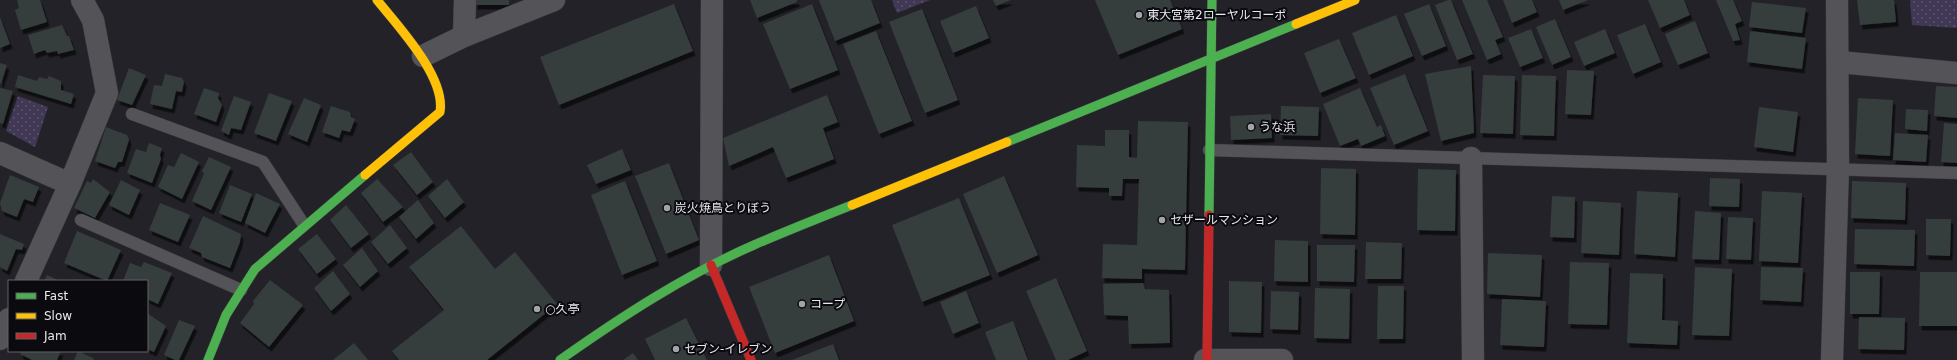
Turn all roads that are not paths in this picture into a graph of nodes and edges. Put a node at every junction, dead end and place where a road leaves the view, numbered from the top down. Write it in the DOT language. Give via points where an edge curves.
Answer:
graph roads {
  1 [pos="82,0"];
  2 [pos="378,0"];
  3 [pos="464,0"];
  4 [pos="554,0"];
  5 [pos="712,0"];
  6 [pos="1212,0"];
  7 [pos="1355,0"];
  8 [pos="1837,0"];
  9 [pos="464,36"];
  10 [pos="423,56"];
  11 [pos="1211,58"];
  12 [pos="1839,62"];
  13 [pos="1957,73"];
  14 [pos="132,114"];
  15 [pos="1209,150"];
  16 [pos="0,153"];
  17 [pos="1471,158"];
  18 [pos="1838,168"];
  19 [pos="1957,172"];
  20 [pos="70,184"];
  21 [pos="81,220"];
  22 [pos="304,225"];
  23 [pos="711,265"];
  24 [pos="26,280"];
  25 [pos="241,290"];
  26 [pos="8,321"];
  27 [pos="0,339"];
  28 [pos="208,360"];
  29 [pos="560,360"];
  30 [pos="751,360"];
  31 [pos="1206,360"];
  32 [pos="1282,360"];
  33 [pos="1473,360"];
  34 [pos="1832,360"];
  1 -- 20 [label="street" via="93,20 106,93"];
  2 -- 10 [label="street"];
  3 -- 9 [label="street"];
  4 -- 9 [label="street"];
  5 -- 23 [label="street"];
  6 -- 11 [label="street"];
  7 -- 11 [label="street"];
  8 -- 12 [label="street"];
  9 -- 10 [label="street"];
  10 -- 22 [label="street" via="442,101 440,112"];
  11 -- 15 [label="street"];
  11 -- 23 [label="street"];
  12 -- 13 [label="street"];
  12 -- 18 [label="street"];
  14 -- 22 [label="lane" via="263,162"];
  15 -- 17 [label="lane"];
  15 -- 31 [label="street"];
  16 -- 20 [label="street"];
  17 -- 18 [label="lane"];
  17 -- 33 [label="street"];
  18 -- 19 [label="lane"];
  18 -- 34 [label="street"];
  20 -- 24 [label="street"];
  21 -- 25 [label="lane"];
  22 -- 25 [label="street" via="254,269"];
  23 -- 29 [label="street" via="597,333"];
  23 -- 30 [label="street"];
  25 -- 28 [label="street" via="226,315"];
  26 -- 27 [label="street"];
  31 -- 32 [label="street"];
}
